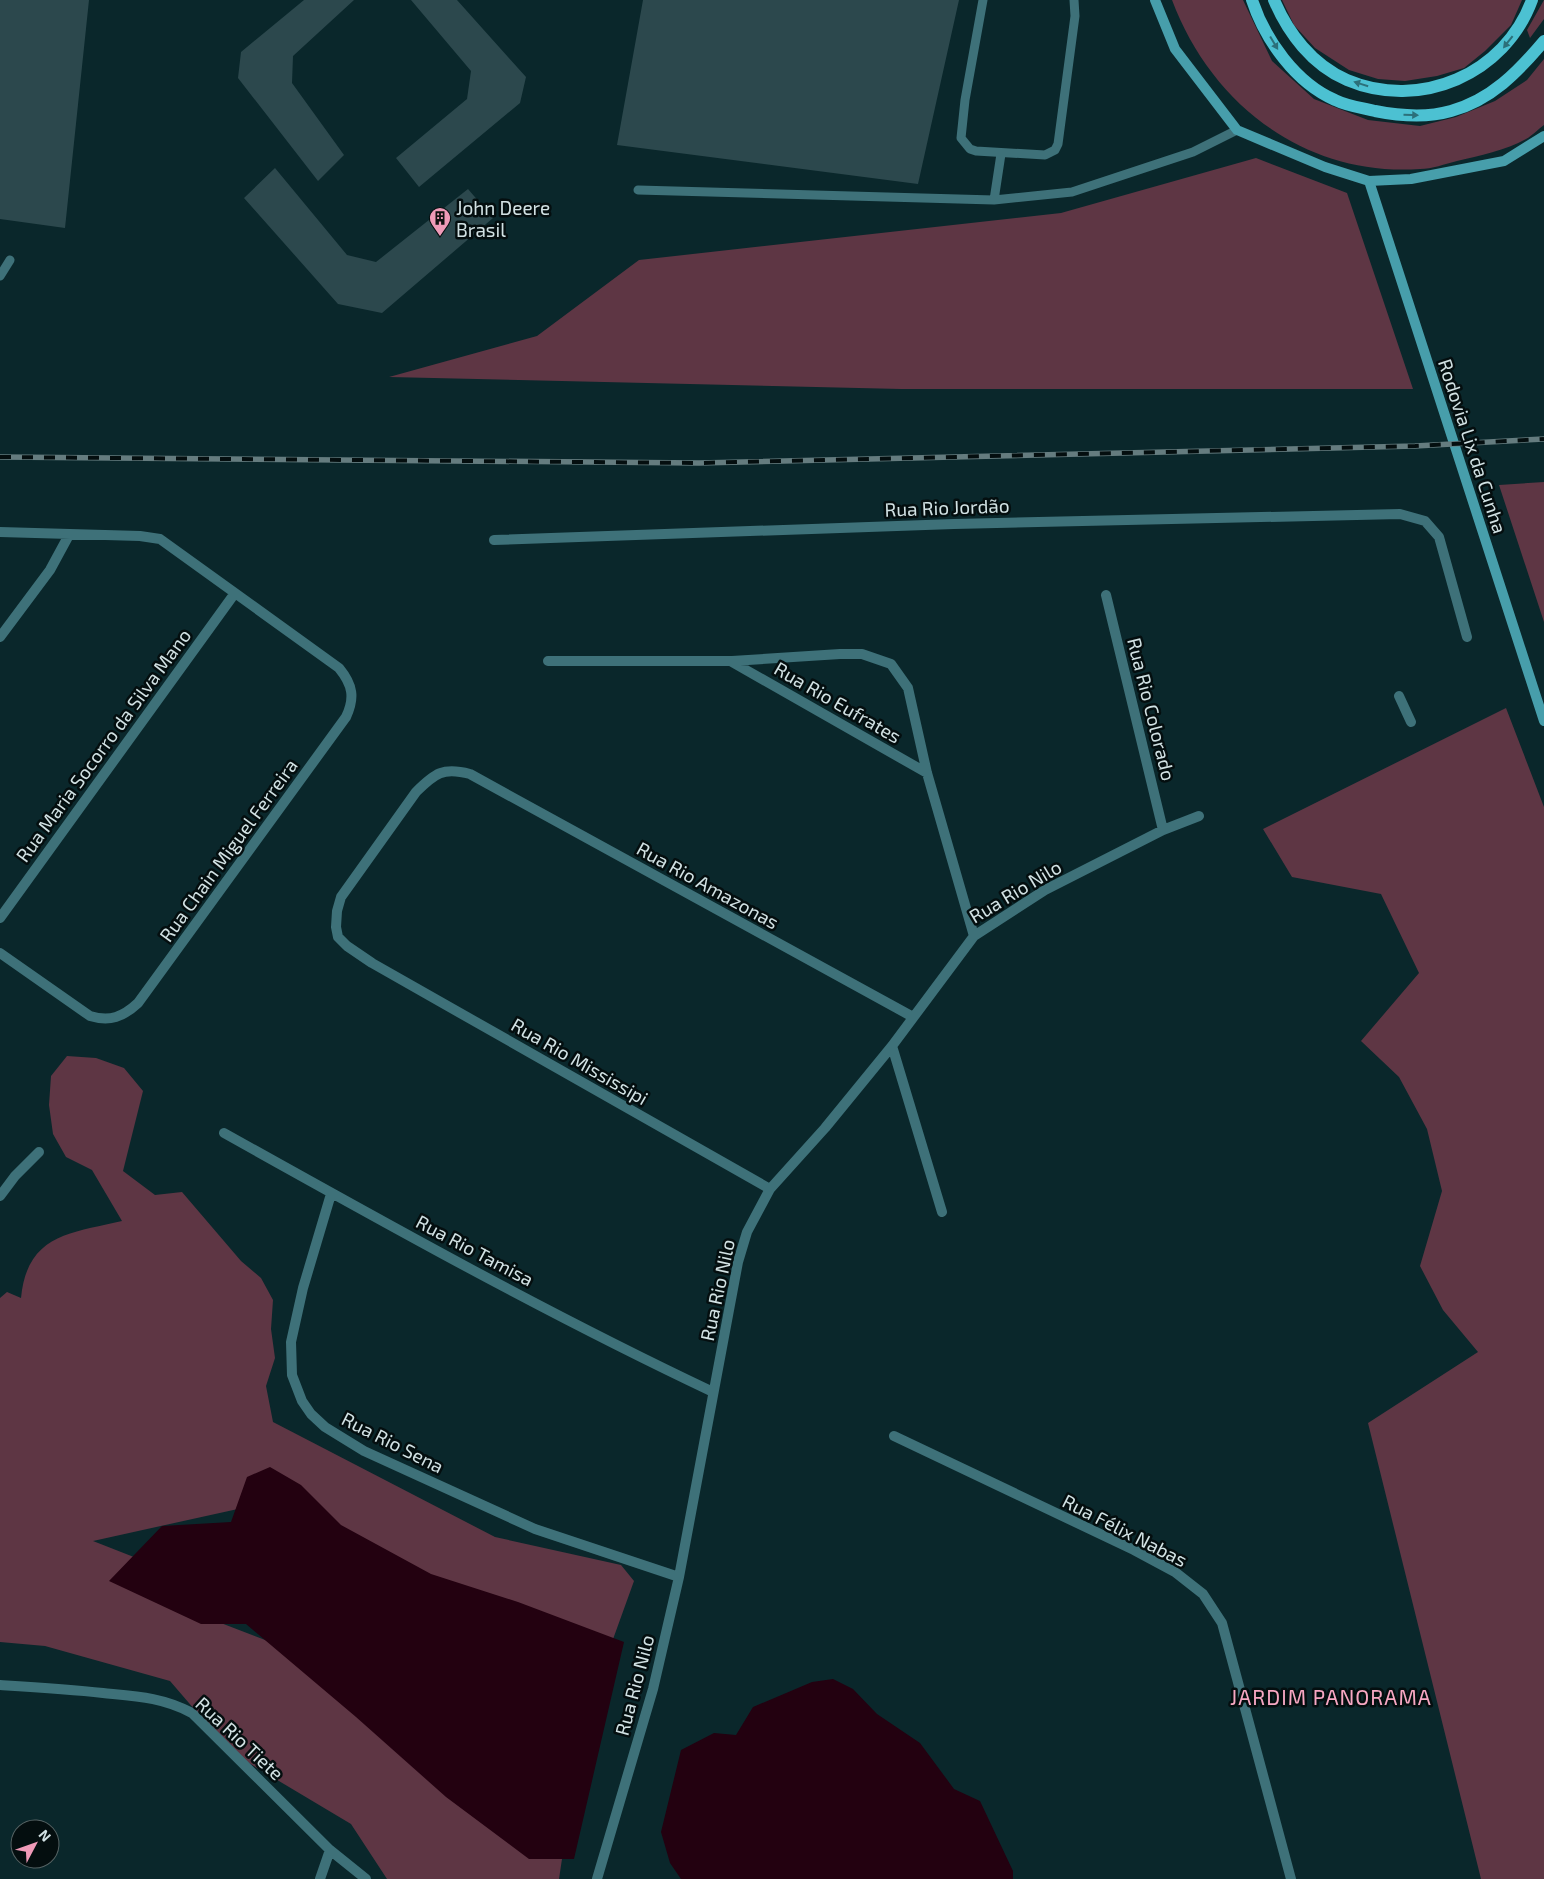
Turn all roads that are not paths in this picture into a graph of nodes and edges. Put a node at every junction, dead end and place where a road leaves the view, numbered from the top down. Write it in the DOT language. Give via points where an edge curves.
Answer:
graph roads {
  1 [pos="983,0"];
  2 [pos="1074,0"];
  3 [pos="1155,0"];
  4 [pos="1252,0"];
  5 [pos="1274,0"];
  6 [pos="1532,0"];
  7 [pos="1544,41"];
  8 [pos="1237,130"];
  9 [pos="1544,136"];
  10 [pos="1001,154"];
  11 [pos="1369,181"];
  12 [pos="638,190"];
  13 [pos="994,200"];
  14 [pos="10,260"];
  15 [pos="0,276"];
  16 [pos="0,532"];
  17 [pos="69,535"];
  18 [pos="494,540"];
  19 [pos="235,593"];
  20 [pos="1106,595"];
  21 [pos="0,637"];
  22 [pos="1467,637"];
  23 [pos="548,661"];
  24 [pos="732,661"];
  25 [pos="1399,696"];
  26 [pos="1544,721"];
  27 [pos="1411,722"];
  28 [pos="927,773"];
  29 [pos="1198,816"];
  30 [pos="1163,830"];
  31 [pos="0,918"];
  32 [pos="974,936"];
  33 [pos="0,953"];
  34 [pos="372,963"];
  35 [pos="912,1017"];
  36 [pos="892,1046"];
  37 [pos="224,1133"];
  38 [pos="39,1152"];
  39 [pos="770,1189"];
  40 [pos="331,1194"];
  41 [pos="0,1196"];
  42 [pos="942,1212"];
  43 [pos="713,1392"];
  44 [pos="894,1436"];
  45 [pos="679,1577"];
  46 [pos="0,1685"];
  47 [pos="330,1850"];
  48 [pos="320,1879"];
  49 [pos="366,1879"];
  50 [pos="598,1879"];
  51 [pos="1291,1879"];
  1 -- 10 [label="lane" via="961,138 970,149"];
  2 -- 10 [label="lane" via="1075,16 1058,144 1055,150 1045,155"];
  3 -- 8 [label="main road" via="1175,49"];
  4 -- 7 [label="main road, one-way" via="1277,50 1296,73 1336,101 1387,113 1416,116 1451,111 1481,98 1506,83"];
  6 -- 5 [label="main road, one-way" via="1525,18 1505,47 1478,69 1447,84 1412,90 1374,88 1346,79 1297,42"];
  8 -- 11 [label="main road" via="1287,153"];
  8 -- 13 [label="lane" via="1193,152 1072,192"];
  9 -- 11 [label="main road" via="1504,161 1411,180"];
  10 -- 13 [label="lane"];
  11 -- 26 [label="main road, Rodovia Lix da Cunha"];
  12 -- 13 [label="lane"];
  14 -- 15 [label="lane"];
  16 -- 17 [label="street"];
  17 -- 19 [label="street" via="160,539"];
  17 -- 21 [label="street" via="50,570"];
  18 -- 22 [label="street, Rua Rio Jordão" via="954,524 1400,514 1424,521 1439,537"];
  19 -- 31 [label="street, Rua Maria Socorro da Silva Mano"];
  19 -- 33 [label="street, Rua Chain Miguel Ferreira" via="339,668 349,679 352,704 346,718 138,1003 125,1014 106,1019 90,1016"];
  20 -- 30 [label="street, Rua Rio Colorado"];
  23 -- 24 [label="street, Rua Rio Eufrates"];
  24 -- 28 [label="street, Rua Rio Eufrates"];
  24 -- 28 [label="street, Rua Rio Eufrates" via="862,654 891,664 908,688"];
  25 -- 27 [label="street"];
  28 -- 32 [label="street, Rua Rio Eufrates"];
  29 -- 30 [label="street, Rua Rio Nilo"];
  30 -- 32 [label="street, Rua Rio Nilo" via="1045,890"];
  32 -- 35 [label="street, Rua Rio Nilo"];
  34 -- 35 [label="street, Rua Rio Amazonas" via="338,937 336,927 341,897 426,781 443,770 454,770 486,782"];
  34 -- 39 [label="street, Rua Rio Mississipi"];
  35 -- 36 [label="street, Rua Rio Nilo"];
  36 -- 39 [label="street, Rua Rio Nilo"];
  36 -- 42 [label="street"];
  37 -- 40 [label="street, Rua Rio Tamisa"];
  38 -- 41 [label="street"];
  39 -- 43 [label="street, Rua Rio Nilo" via="748,1232 738,1262"];
  40 -- 43 [label="street, Rua Rio Tamisa" via="628,1352"];
  40 -- 45 [label="street, Rua Rio Sena" via="303,1288 291,1342 292,1375 311,1414 325,1427 364,1451 535,1529"];
  43 -- 45 [label="street, Rua Rio Nilo"];
  44 -- 51 [label="street, Rua Félix Nabas" via="1134,1550 1175,1572 1203,1594 1222,1623"];
  45 -- 50 [label="street, Rua Rio Nilo" via="653,1689"];
  46 -- 47 [label="street, Rua Rio Tiete" via="156,1698 177,1705 192,1713"];
  47 -- 48 [label="street"];
  47 -- 49 [label="street, Rua Rio Tiete"];
}
